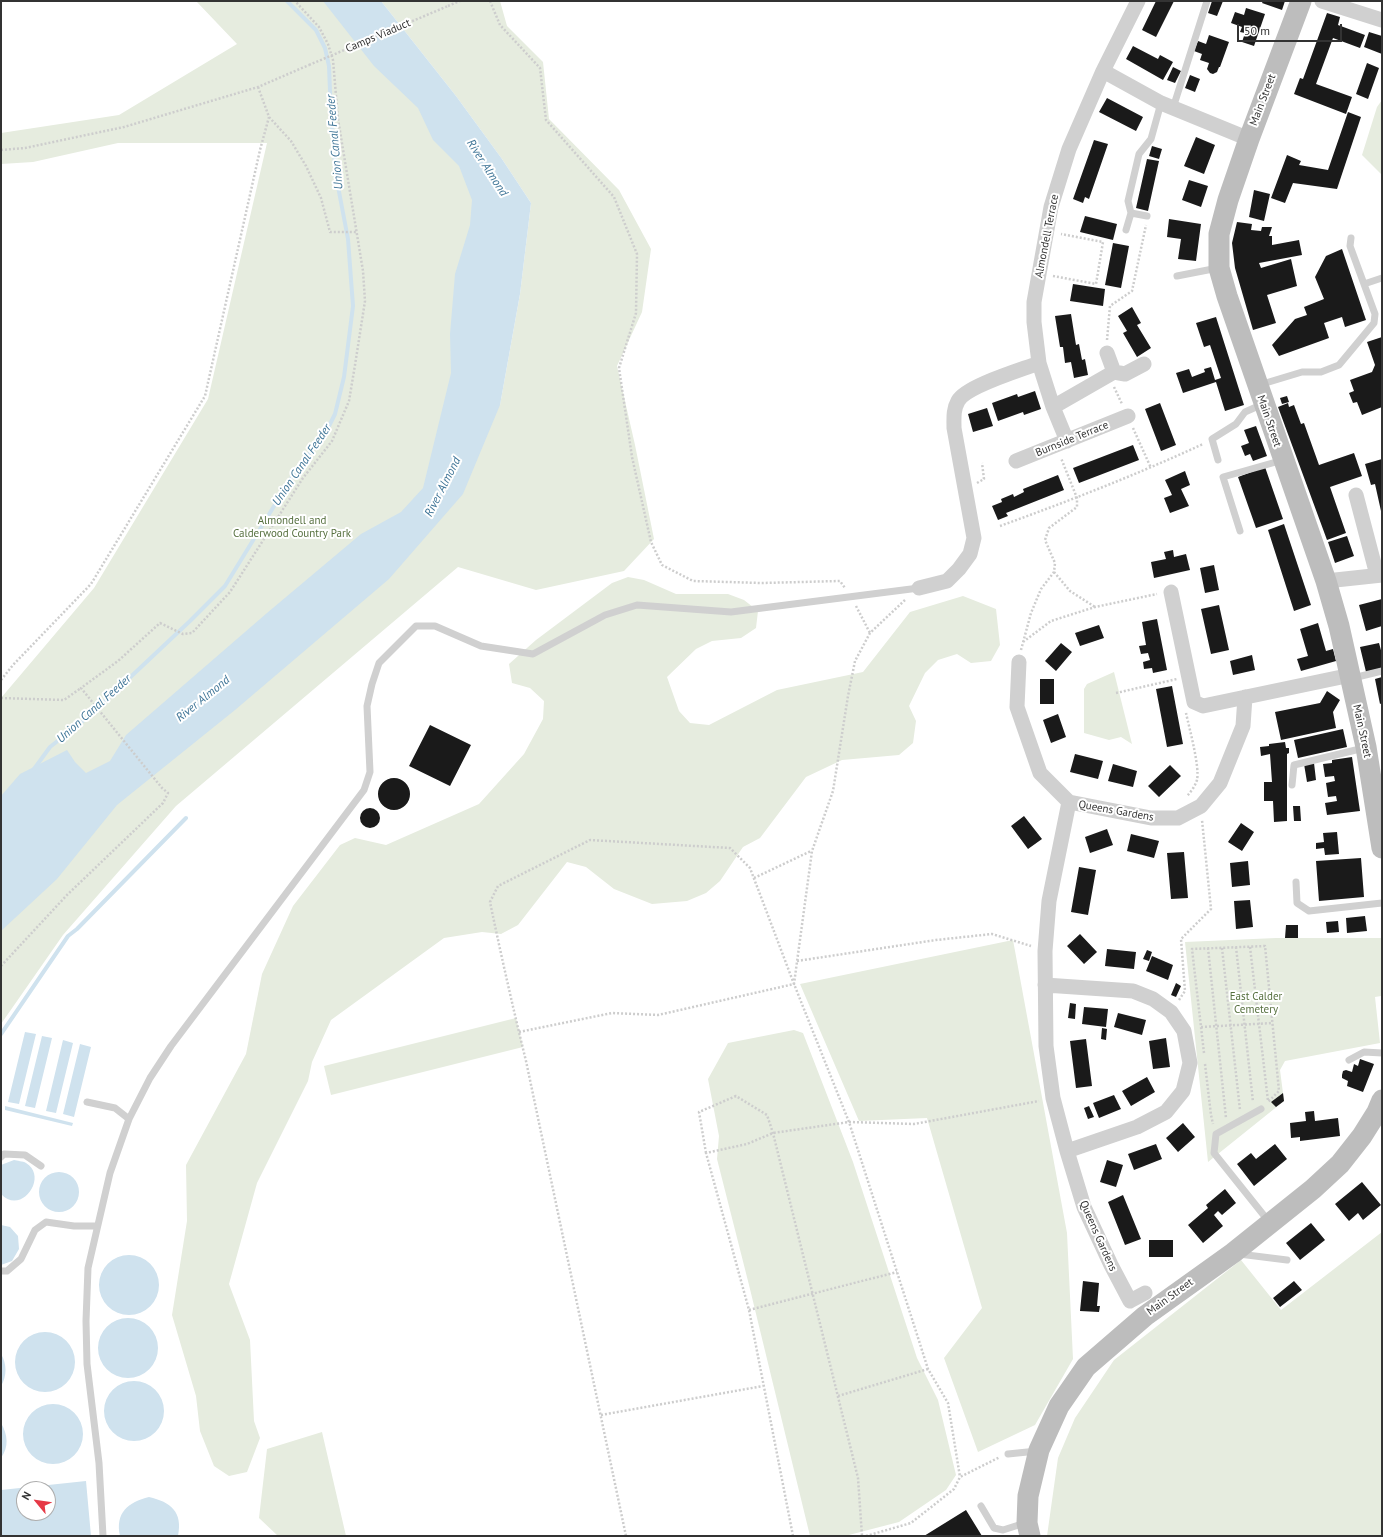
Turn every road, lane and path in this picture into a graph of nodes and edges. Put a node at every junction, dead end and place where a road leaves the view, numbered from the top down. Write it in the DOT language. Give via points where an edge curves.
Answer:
graph roads {
  1 [pos="295,1"];
  2 [pos="460,1"];
  3 [pos="490,1"];
  4 [pos="1138,1"];
  5 [pos="1208,1"];
  6 [pos="1301,1"];
  7 [pos="1322,1"];
  8 [pos="1382,20"];
  9 [pos="1103,71"];
  10 [pos="258,87"];
  11 [pos="1167,106"];
  12 [pos="269,117"];
  13 [pos="1248,139"];
  14 [pos="1,150"];
  15 [pos="1131,213"];
  16 [pos="1147,216"];
  17 [pos="1126,230"];
  18 [pos="1047,231"];
  19 [pos="357,232"];
  20 [pos="1351,238"];
  21 [pos="1220,268"];
  22 [pos="1039,273"];
  23 [pos="1177,276"];
  24 [pos="1382,278"];
  25 [pos="1364,284"];
  26 [pos="1107,352"];
  27 [pos="1039,363"];
  28 [pos="1144,364"];
  29 [pos="1114,372"];
  30 [pos="1260,395"];
  31 [pos="1053,407"];
  32 [pos="1128,416"];
  33 [pos="1212,439"];
  34 [pos="1061,443"];
  35 [pos="1218,460"];
  36 [pos="1283,460"];
  37 [pos="1016,461"];
  38 [pos="1356,495"];
  39 [pos="1077,498"];
  40 [pos="1000,526"];
  41 [pos="1240,531"];
  42 [pos="1054,572"];
  43 [pos="1380,575"];
  44 [pos="1326,581"];
  45 [pos="919,588"];
  46 [pos="1171,592"];
  47 [pos="852,597"];
  48 [pos="1095,607"];
  49 [pos="870,633"];
  50 [pos="1022,642"];
  51 [pos="1019,662"];
  52 [pos="1382,671"];
  53 [pos="1189,677"];
  54 [pos="1351,677"];
  55 [pos="1,680"];
  56 [pos="81,688"];
  57 [pos="1116,693"];
  58 [pos="1245,697"];
  59 [pos="1,698"];
  60 [pos="1194,702"];
  61 [pos="1371,760"];
  62 [pos="1292,785"];
  63 [pos="1186,797"];
  64 [pos="1378,799"];
  65 [pos="1069,802"];
  66 [pos="1201,806"];
  67 [pos="1382,848"];
  68 [pos="812,851"];
  69 [pos="754,878"];
  70 [pos="1296,882"];
  71 [pos="1382,903"];
  72 [pos="1236,947"];
  73 [pos="1250,947"];
  74 [pos="1208,948"];
  75 [pos="1222,948"];
  76 [pos="1045,951"];
  77 [pos="797,961"];
  78 [pos="1,966"];
  79 [pos="794,984"];
  80 [pos="1045,985"];
  81 [pos="1171,1012"];
  82 [pos="1273,1023"];
  83 [pos="1259,1024"];
  84 [pos="1230,1025"];
  85 [pos="1245,1025"];
  86 [pos="1216,1026"];
  87 [pos="1201,1027"];
  88 [pos="519,1032"];
  89 [pos="1382,1053"];
  90 [pos="1349,1060"];
  91 [pos="1053,1098"];
  92 [pos="1382,1100"];
  93 [pos="87,1102"];
  94 [pos="1268,1102"];
  95 [pos="1258,1110"];
  96 [pos="128,1119"];
  97 [pos="1241,1119"];
  98 [pos="849,1122"];
  99 [pos="1227,1127"];
  100 [pos="773,1133"];
  101 [pos="1216,1134"];
  102 [pos="1067,1152"];
  103 [pos="706,1153"];
  104 [pos="1,1157"];
  105 [pos="41,1166"];
  106 [pos="1270,1223"];
  107 [pos="97,1226"];
  108 [pos="1233,1253"];
  109 [pos="1287,1260"];
  110 [pos="1,1271"];
  111 [pos="897,1272"];
  112 [pos="1145,1293"];
  113 [pos="813,1294"];
  114 [pos="749,1310"];
  115 [pos="928,1369"];
  116 [pos="764,1386"];
  117 [pos="838,1396"];
  118 [pos="601,1415"];
  119 [pos="1039,1450"];
  120 [pos="1008,1454"];
  121 [pos="960,1477"];
  122 [pos="981,1506"];
  123 [pos="1028,1529"];
  124 [pos="103,1536"];
  125 [pos="626,1536"];
  126 [pos="793,1536"];
  127 [pos="862,1536"];
  128 [pos="866,1536"];
  1 -- 19 [label="path" via="319,27 333,60 338,119"];
  2 -- 10 [label="path, Camps Viaduct, bridge"];
  3 -- 47 [label="path" via="500,25 540,68 546,120 614,197 637,254 636,313 619,368 632,457 651,542 662,565 693,581 840,581"];
  4 -- 9 [label="street, Almondell Terrace"];
  5 -- 11 [label="lane"];
  6 -- 13 [label="main road, Main Street"];
  7 -- 8 [label="street"];
  9 -- 11 [label="street"];
  9 -- 18 [label="street, Almondell Terrace" via="1069,149 1051,207"];
  10 -- 12 [label="path"];
  10 -- 14 [label="path, Camps Viaduct" via="124,128 25,148"];
  11 -- 13 [label="street"];
  11 -- 15 [label="lane" via="1151,139 1139,154 1128,201"];
  12 -- 19 [label="path" via="291,141 306,166 321,198 330,232"];
  12 -- 55 [label="path" via="205,396 91,584"];
  13 -- 21 [label="main road, Main Street" via="1219,234"];
  15 -- 16 [label="lane"];
  15 -- 17 [label="lane"];
  16 -- 26 [label="path" via="1132,291 1110,306"];
  18 -- 22 [label="street, Almondell Terrace"];
  18 -- 22 [label="path" via="1103,242 1096,284"];
  19 -- 56 [label="path" via="365,302 349,400 332,441 302,478 230,592 192,633 183,634 160,624 118,661"];
  20 -- 25 [label="lane" via="1350,246"];
  21 -- 23 [label="lane"];
  21 -- 30 [label="main road, Main Street" via="1226,296"];
  22 -- 27 [label="street, Almondell Terrace" via="1034,302"];
  24 -- 25 [label="lane"];
  25 -- 30 [label="lane" via="1375,314 1374,323 1339,365 1321,372 1302,372"];
  26 -- 29 [label="street"];
  27 -- 31 [label="street, Almondell Terrace"];
  27 -- 45 [label="street" via="970,389 959,399 954,412 954,428 974,538 970,554 947,581"];
  28 -- 29 [label="street" via="1125,374"];
  29 -- 31 [label="street"];
  30 -- 33 [label="lane" via="1236,424"];
  30 -- 36 [label="main road, Main Street"];
  31 -- 34 [label="street, Almondell Terrace"];
  32 -- 34 [label="street, Burnside Terrace"];
  33 -- 35 [label="lane"];
  33 -- 39 [label="path" via="1151,468"];
  34 -- 37 [label="street, Burnside Terrace"];
  34 -- 39 [label="path"];
  36 -- 41 [label="lane" via="1223,477"];
  36 -- 44 [label="main road, Main Street"];
  38 -- 43 [label="street"];
  39 -- 40 [label="path"];
  39 -- 42 [label="path" via="1077,507 1049,528 1045,540 1055,563"];
  42 -- 48 [label="path" via="1070,591"];
  42 -- 50 [label="path" via="1041,589"];
  43 -- 44 [label="street"];
  44 -- 54 [label="main road, Main Street"];
  45 -- 47 [label="lane"];
  45 -- 49 [label="path"];
  46 -- 48 [label="path"];
  46 -- 53 [label="street"];
  47 -- 49 [label="path"];
  47 -- 96 [label="lane" via="732,612 637,605 605,615 533,654 481,646 435,626 416,626 379,663 372,684 367,706 370,772 364,790 171,1046"];
  48 -- 50 [label="path" via="1050,621"];
  49 -- 68 [label="path" via="856,661 848,696 834,791"];
  50 -- 51 [label="path"];
  51 -- 65 [label="street" via="1017,707 1040,773"];
  52 -- 54 [label="lane"];
  53 -- 57 [label="path"];
  53 -- 60 [label="street"];
  54 -- 58 [label="street"];
  54 -- 61 [label="main road, Main Street"];
  56 -- 59 [label="path" via="64,700"];
  56 -- 78 [label="path" via="168,793 162,803 67,895"];
  58 -- 60 [label="street" via="1203,706"];
  58 -- 66 [label="street, Queens Gardens" via="1243,726 1220,783"];
  60 -- 63 [label="path" via="1186,711 1196,759 1197,779"];
  61 -- 62 [label="lane" via="1294,765"];
  61 -- 64 [label="main road, Main Street"];
  64 -- 67 [label="main road, Main Street"];
  65 -- 66 [label="street, Queens Gardens" via="1152,818 1178,818"];
  65 -- 76 [label="street, Queens Gardens" via="1049,901"];
  66 -- 81 [label="path" via="1211,909 1181,939 1185,991"];
  68 -- 69 [label="path"];
  68 -- 77 [label="path"];
  69 -- 79 [label="path"];
  69 -- 88 [label="path" via="750,868 730,848 590,840 498,886 490,902"];
  70 -- 71 [label="lane" via="1297,903 1309,911"];
  72 -- 73 [label="path"];
  72 -- 75 [label="path"];
  72 -- 85 [label="path"];
  73 -- 82 [label="path" via="1265,946"];
  73 -- 83 [label="path"];
  74 -- 75 [label="path"];
  74 -- 86 [label="path"];
  74 -- 87 [label="path" via="1192,949"];
  75 -- 84 [label="path"];
  76 -- 77 [label="path" via="992,934"];
  76 -- 80 [label="street, Queens Gardens"];
  77 -- 79 [label="path"];
  79 -- 88 [label="path" via="658,1015 612,1013"];
  79 -- 98 [label="path"];
  80 -- 81 [label="street" via="1134,991 1153,999"];
  80 -- 91 [label="street, Queens Gardens" via="1046,1046"];
  81 -- 102 [label="street" via="1184,1031 1190,1063 1183,1091 1166,1112 1137,1127"];
  82 -- 83 [label="path"];
  82 -- 94 [label="path" via="1279,1091"];
  83 -- 85 [label="path"];
  83 -- 94 [label="path"];
  84 -- 85 [label="path"];
  84 -- 86 [label="path"];
  84 -- 97 [label="path"];
  85 -- 95 [label="path"];
  86 -- 87 [label="path"];
  86 -- 99 [label="path"];
  87 -- 101 [label="path" via="1211,1115"];
  88 -- 118 [label="path"];
  89 -- 90 [label="lane" via="1364,1052"];
  91 -- 98 [label="path" via="914,1124"];
  91 -- 102 [label="street, Queens Gardens"];
  92 -- 106 [label="main road, Main Street" via="1362,1136 1340,1164"];
  93 -- 96 [label="lane" via="115,1108"];
  94 -- 95 [label="path"];
  95 -- 97 [label="lane"];
  96 -- 107 [label="lane" via="110,1172"];
  97 -- 99 [label="lane"];
  98 -- 100 [label="path"];
  98 -- 111 [label="path"];
  99 -- 101 [label="lane"];
  100 -- 103 [label="path" via="747,1144"];
  100 -- 103 [label="path" via="767,1115 736,1096 699,1112"];
  100 -- 113 [label="path"];
  101 -- 106 [label="lane" via="1214,1153"];
  102 -- 112 [label="street, Queens Gardens" via="1084,1207 1130,1301"];
  103 -- 114 [label="path"];
  104 -- 105 [label="lane" via="4,1154 25,1155"];
  106 -- 108 [label="main road, Main Street"];
  107 -- 110 [label="lane" via="46,1222 35,1230 21,1259 7,1272"];
  107 -- 124 [label="lane" via="88,1268 86,1321 87,1364 99,1464"];
  108 -- 109 [label="lane"];
  108 -- 119 [label="main road, Main Street" via="1145,1316 1086,1367 1059,1406"];
  111 -- 113 [label="path"];
  111 -- 115 [label="path"];
  113 -- 114 [label="path"];
  113 -- 117 [label="path"];
  114 -- 116 [label="path"];
  115 -- 117 [label="path"];
  115 -- 121 [label="path" via="948,1403"];
  116 -- 118 [label="path"];
  116 -- 126 [label="path"];
  117 -- 127 [label="path" via="858,1478"];
  118 -- 125 [label="path"];
  119 -- 120 [label="lane"];
  119 -- 123 [label="main road, Main Street" via="1028,1496"];
  120 -- 121 [label="path"];
  121 -- 128 [label="path" via="954,1489 911,1523"];
  122 -- 123 [label="lane" via="994,1528"];
}
